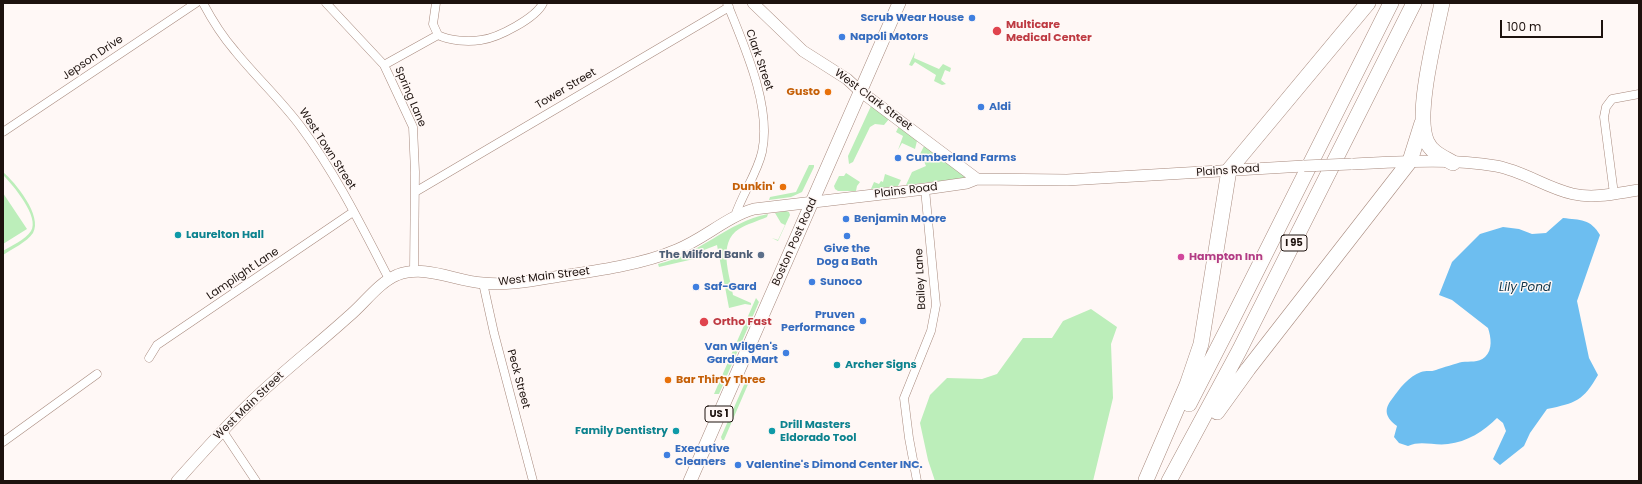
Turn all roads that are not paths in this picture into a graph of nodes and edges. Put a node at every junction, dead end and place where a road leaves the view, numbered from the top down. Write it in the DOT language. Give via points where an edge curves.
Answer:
graph roads {
  1 [pos="196,3"];
  2 [pos="203,3"];
  3 [pos="326,3"];
  4 [pos="436,3"];
  5 [pos="543,3"];
  6 [pos="753,3"];
  7 [pos="899,3"];
  8 [pos="1368,3"];
  9 [pos="1391,3"];
  10 [pos="1414,3"];
  11 [pos="1442,3"];
  12 [pos="728,5"];
  13 [pos="438,36"];
  14 [pos="384,65"];
  15 [pos="860,91"];
  16 [pos="1639,94"];
  17 [pos="1422,124"];
  18 [pos="3,132"];
  19 [pos="1410,161"];
  20 [pos="1453,163"];
  21 [pos="1229,170"];
  22 [pos="977,178"];
  23 [pos="925,190"];
  24 [pos="1639,190"];
  25 [pos="415,192"];
  26 [pos="1614,194"];
  27 [pos="814,201"];
  28 [pos="353,212"];
  29 [pos="735,216"];
  30 [pos="414,271"];
  31 [pos="389,279"];
  32 [pos="484,283"];
  33 [pos="149,358"];
  34 [pos="97,374"];
  35 [pos="222,430"];
  36 [pos="3,442"];
  37 [pos="1146,480"];
  38 [pos="177,481"];
  39 [pos="256,481"];
  40 [pos="533,481"];
  41 [pos="690,481"];
  42 [pos="918,481"];
  43 [pos="1170,481"];
  1 -- 18 [label="street, Jepson Drive"];
  2 -- 28 [label="street, West Town Street" via="233,49 309,137"];
  3 -- 14 [label="street, Spring Lane"];
  4 -- 13 [label="street" via="433,24"];
  5 -- 13 [label="street" via="531,17 488,39 466,40"];
  6 -- 15 [label="main road, West Clark Street" via="803,51 847,79"];
  7 -- 15 [label="main road, Boston Post Road / US 1"];
  8 -- 21 [label="highway"];
  9 -- 37 [label="highway, I 95" via="1230,324"];
  10 -- 43 [label="highway, I 95" via="1234,362"];
  11 -- 17 [label="highway" via="1428,69"];
  12 -- 25 [label="street, Tower Street"];
  12 -- 29 [label="street, Clark Street" via="759,89 765,126 762,153"];
  13 -- 14 [label="street"];
  14 -- 25 [label="street, Spring Lane" via="413,127"];
  15 -- 22 [label="main road, West Clark Street"];
  15 -- 27 [label="main road, Boston Post Road / US 1"];
  16 -- 26 [label="street" via="1612,99 1604,112"];
  17 -- 19 [label="highway"];
  17 -- 20 [label="highway" via="1426,142 1433,151"];
  19 -- 20 [label="main road, Plains Road"];
  19 -- 21 [label="main road, Plains Road, bridge"];
  19 -- 43 [label="highway" via="1242,377"];
  20 -- 26 [label="main road, Plains Road" via="1509,169 1574,195"];
  21 -- 22 [label="main road, Plains Road" via="1075,179"];
  21 -- 37 [label="highway" via="1201,344 1187,385"];
  22 -- 23 [label="main road, Plains Road" via="966,183"];
  23 -- 27 [label="main road, Plains Road"];
  23 -- 42 [label="street, Bailey Lane" via="936,305 931,331 904,398"];
  24 -- 26 [label="main road, Plains Road"];
  25 -- 30 [label="street, Spring Lane"];
  27 -- 29 [label="main road, West Main Street" via="764,207"];
  27 -- 41 [label="main road, Boston Post Road / US 1"];
  28 -- 31 [label="street, West Town Street"];
  28 -- 33 [label="street, Lamplight Lane" via="157,345"];
  29 -- 32 [label="main road, West Main Street" via="665,255 562,276"];
  30 -- 31 [label="main road, West Main Street"];
  30 -- 32 [label="main road, West Main Street" via="427,271"];
  31 -- 35 [label="main road, West Main Street"];
  32 -- 40 [label="street, Peck Street" via="494,333"];
  34 -- 36 [label="street"];
  35 -- 38 [label="main road, West Main Street"];
  35 -- 39 [label="street"];
}
